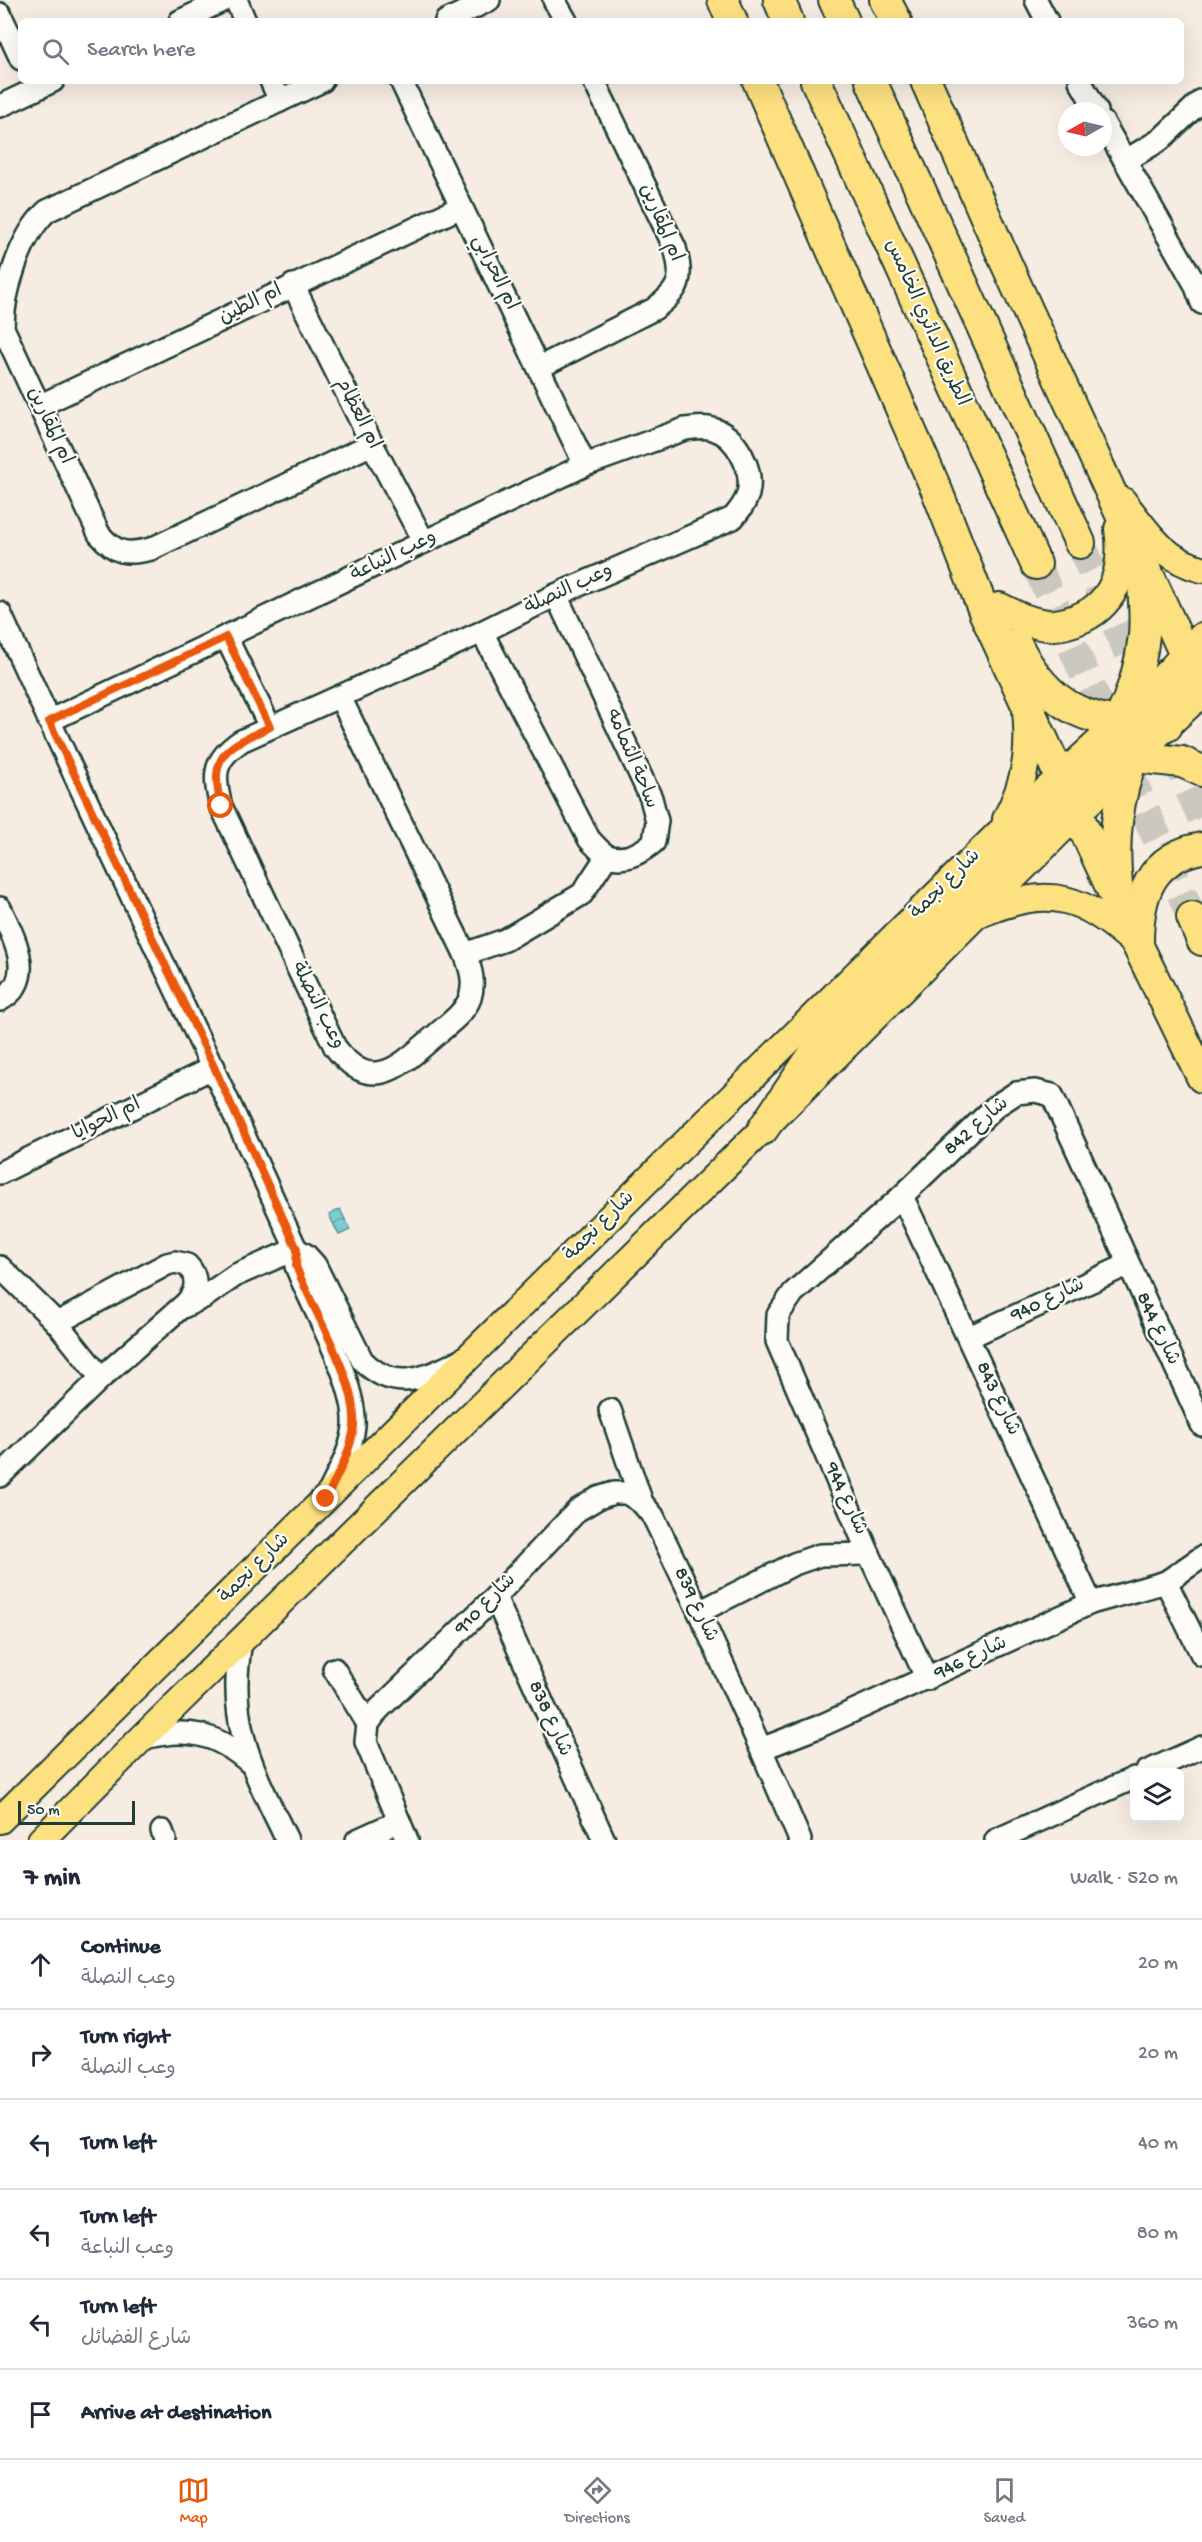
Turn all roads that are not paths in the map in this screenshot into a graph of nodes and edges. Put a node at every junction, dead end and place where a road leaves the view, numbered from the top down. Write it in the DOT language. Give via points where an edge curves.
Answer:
graph roads {
  1 [pos="224,0"];
  2 [pos="236,0"];
  3 [pos="489,0"];
  4 [pos="554,0"];
  5 [pos="723,0"];
  6 [pos="779,0"];
  7 [pos="834,0"];
  8 [pos="885,0"];
  9 [pos="891,0"];
  10 [pos="1036,0"];
  11 [pos="0,14"];
  12 [pos="186,18"];
  13 [pos="244,18"];
  14 [pos="452,18"];
  15 [pos="564,18"];
  16 [pos="731,18"];
  17 [pos="787,18"];
  18 [pos="843,18"];
  19 [pos="896,18"];
  20 [pos="897,18"];
  21 [pos="1045,18"];
  22 [pos="18,53"];
  23 [pos="40,84"];
  24 [pos="272,84"];
  25 [pos="316,84"];
  26 [pos="402,84"];
  27 [pos="595,84"];
  28 [pos="759,84"];
  29 [pos="817,84"];
  30 [pos="872,84"];
  31 [pos="927,84"];
  32 [pos="1082,84"];
  33 [pos="1202,100"];
  34 [pos="280,102"];
  35 [pos="1092,102"];
  36 [pos="0,106"];
  37 [pos="1112,138"];
  38 [pos="1125,161"];
  39 [pos="461,207"];
  40 [pos="293,285"];
  41 [pos="1200,292"];
  42 [pos="540,367"];
  43 [pos="41,405"];
  44 [pos="372,444"];
  45 [pos="740,451"];
  46 [pos="585,465"];
  47 [pos="1103,475"];
  48 [pos="938,491"];
  49 [pos="1117,508"];
  50 [pos="424,542"];
  51 [pos="1080,543"];
  52 [pos="1141,561"];
  53 [pos="1036,564"];
  54 [pos="1202,569"];
  55 [pos="556,595"];
  56 [pos="999,608"];
  57 [pos="0,613"];
  58 [pos="482,632"];
  59 [pos="226,637"];
  60 [pos="1197,668"];
  61 [pos="339,697"];
  62 [pos="1025,704"];
  63 [pos="49,721"];
  64 [pos="1118,724"];
  65 [pos="1157,726"];
  66 [pos="270,727"];
  67 [pos="1094,754"];
  68 [pos="1135,756"];
  69 [pos="1202,771"];
  70 [pos="1069,795"];
  71 [pos="999,833"];
  72 [pos="1202,848"];
  73 [pos="607,856"];
  74 [pos="1118,902"];
  75 [pos="0,908"];
  76 [pos="976,915"];
  77 [pos="1138,946"];
  78 [pos="465,954"];
  79 [pos="0,1000"];
  80 [pos="214,1067"];
  81 [pos="1202,1077"];
  82 [pos="762,1129"];
  83 [pos="0,1173"];
  84 [pos="902,1196"];
  85 [pos="297,1249"];
  86 [pos="1127,1265"];
  87 [pos="0,1267"];
  88 [pos="180,1309"];
  89 [pos="778,1315"];
  90 [pos="57,1323"];
  91 [pos="969,1337"];
  92 [pos="468,1357"];
  93 [pos="101,1378"];
  94 [pos="609,1410"];
  95 [pos="1202,1425"];
  96 [pos="0,1476"];
  97 [pos="635,1498"];
  98 [pos="326,1499"];
  99 [pos="869,1554"];
  100 [pos="1202,1557"];
  101 [pos="1166,1582"];
  102 [pos="495,1597"];
  103 [pos="1091,1603"];
  104 [pos="699,1612"];
  105 [pos="241,1642"];
  106 [pos="1202,1655"];
  107 [pos="334,1669"];
  108 [pos="927,1679"];
  109 [pos="367,1733"];
  110 [pos="141,1739"];
  111 [pos="1202,1747"];
  112 [pos="760,1749"];
  113 [pos="250,1763"];
  114 [pos="1157,1768"];
  115 [pos="1130,1780"];
  116 [pos="0,1820"];
  117 [pos="399,1821"];
  118 [pos="597,1838"];
  119 [pos="41,1840"];
  120 [pos="286,1840"];
  121 [pos="357,1840"];
  122 [pos="407,1840"];
  123 [pos="800,1840"];
  124 [pos="996,1840"];
  1 -- 12 [label="street"];
  2 -- 13 [label="street"];
  3 -- 14 [label="street"];
  4 -- 15 [label="street"];
  5 -- 16 [label="highway"];
  6 -- 17 [label="highway"];
  7 -- 18 [label="highway"];
  8 -- 19 [label="highway"];
  9 -- 20 [label="highway"];
  10 -- 21 [label="street"];
  11 -- 22 [label="street"];
  23 -- 36 [label="street"];
  24 -- 34 [label="street"];
  25 -- 34 [label="street, ام المقارين"];
  26 -- 39 [label="street, ام الحرابي"];
  27 -- 42 [label="street, ام المقارين" via="675,248 679,284 654,309"];
  28 -- 48 [label="highway"];
  29 -- 53 [label="highway, الطريق الدائري الخامس"];
  30 -- 51 [label="highway"];
  31 -- 47 [label="highway"];
  32 -- 35 [label="street"];
  33 -- 38 [label="street" via="1160,140"];
  34 -- 43 [label="street, ام المقارين" via="47,211 37,220 28,233 3,305 3,327"];
  37 -- 38 [label="street"];
  38 -- 41 [label="street"];
  39 -- 40 [label="street, ام الطين"];
  39 -- 42 [label="street, ام الحرابي"];
  40 -- 43 [label="street, ام الطين"];
  40 -- 44 [label="street, ام العظام"];
  42 -- 46 [label="street, ام الحرابي"];
  43 -- 44 [label="street, ام المقارين" via="99,534 120,552 151,549"];
  44 -- 50 [label="street, ام العظام"];
  45 -- 46 [label="street, وعب النباعة" via="723,433 700,427"];
  45 -- 55 [label="street, وعب النصلة" via="749,486 743,506 733,518"];
  46 -- 50 [label="street, وعب النباعة"];
  47 -- 49 [label="highway"];
  47 -- 54 [label="main road" via="1164,552"];
  48 -- 56 [label="highway"];
  48 -- 62 [label="highway"];
  49 -- 52 [label="highway"];
  49 -- 56 [label="highway" via="1123,550 1120,573 1101,606 1070,623 1050,625 1018,618"];
  50 -- 59 [label="street, وعب النباعة"];
  52 -- 60 [label="highway"];
  52 -- 64 [label="highway" via="1144,634 1139,664"];
  55 -- 58 [label="street, وعب النصلة"];
  55 -- 73 [label="street, ساحة الثمامه" via="651,798 657,821 654,842 641,853"];
  56 -- 64 [label="highway" via="1036,678 1052,694 1079,712"];
  57 -- 63 [label="street"];
  58 -- 61 [label="street, وعب النصلة"];
  58 -- 73 [label="street" via="589,839"];
  59 -- 63 [label="street, وعب النباعة"];
  59 -- 66 [label="street"];
  60 -- 64 [label="main road"];
  60 -- 65 [label="highway" via="1168,698"];
  61 -- 66 [label="street, وعب النصلة"];
  61 -- 78 [label="street, وعب النصلة"];
  62 -- 70 [label="highway"];
  62 -- 71 [label="main road" via="1028,745 1023,780"];
  63 -- 80 [label="street"];
  64 -- 65 [label="highway"];
  64 -- 67 [label="highway"];
  65 -- 68 [label="highway"];
  66 -- 78 [label="street, وعب النصلة" via="226,751 217,767 215,784 221,806 335,1047 346,1062 376,1074 393,1069 465,1009 473,982"];
  67 -- 68 [label="highway"];
  67 -- 70 [label="highway"];
  68 -- 69 [label="highway" via="1182,762"];
  68 -- 70 [label="main road, شارع نجمة"];
  68 -- 74 [label="highway" via="1119,798 1115,822"];
  70 -- 71 [label="main road, شارع نجمة"];
  70 -- 74 [label="highway"];
  70 -- 76 [label="main road, شارع نجمة"];
  70 -- 82 [label="highway" via="830,1032"];
  71 -- 92 [label="main road, شارع نجمة"];
  72 -- 77 [label="highway" via="1169,859 1154,874 1143,894"];
  73 -- 78 [label="street" via="582,894 505,940"];
  74 -- 77 [label="highway"];
  75 -- 79 [label="street" via="21,958 14,988"];
  76 -- 77 [label="main road" via="1024,899 1065,899 1096,912"];
  76 -- 82 [label="main road, شارع نجمة"];
  77 -- 81 [label="highway"];
  80 -- 83 [label="street, ام الحوايا"];
  80 -- 85 [label="street"];
  82 -- 105 [label="main road, شارع نجمة"];
  84 -- 86 [label="street, شارع 842" via="996,1106 1016,1093 1035,1091 1052,1095"];
  84 -- 89 [label="street, شارع 842" via="793,1293"];
  84 -- 91 [label="street, شارع 843"];
  85 -- 88 [label="street" via="236,1275"];
  85 -- 92 [label="street" via="315,1265 362,1360 374,1372 387,1379 403,1380 439,1371"];
  85 -- 98 [label="street" via="296,1266 343,1374 353,1411 351,1442"];
  86 -- 91 [label="street, شارع 940"];
  86 -- 95 [label="street, شارع 844"];
  87 -- 90 [label="street"];
  88 -- 90 [label="street" via="192,1296 195,1278 187,1265 175,1262"];
  88 -- 93 [label="street"];
  89 -- 99 [label="street, شارع 944" via="777,1341"];
  90 -- 93 [label="street"];
  91 -- 103 [label="street, شارع 843"];
  92 -- 98 [label="main road, شارع نجمة"];
  93 -- 96 [label="street"];
  94 -- 97 [label="street, شارع 839"];
  97 -- 102 [label="street, شارع 910" via="614,1493 578,1510"];
  97 -- 104 [label="street, شارع 839" via="653,1516"];
  98 -- 116 [label="main road, شارع نجمة"];
  99 -- 104 [label="street" via="811,1558"];
  99 -- 108 [label="street, شارع 944"];
  100 -- 101 [label="street, شارع 946"];
  101 -- 103 [label="street, شارع 946"];
  101 -- 106 [label="street"];
  102 -- 109 [label="street, شارع 910" via="378,1710"];
  102 -- 118 [label="street, شارع 838"];
  103 -- 108 [label="street, شارع 946"];
  104 -- 112 [label="street, شارع 839"];
  105 -- 110 [label="main road, شارع نجمة"];
  105 -- 113 [label="street" via="237,1714"];
  107 -- 109 [label="street"];
  108 -- 112 [label="street, شارع 946"];
  109 -- 117 [label="street"];
  110 -- 113 [label="street" via="165,1732 190,1732 234,1748"];
  110 -- 119 [label="main road, شارع نجمة"];
  111 -- 114 [label="street"];
  112 -- 123 [label="street"];
  113 -- 120 [label="street"];
  115 -- 124 [label="street"];
  117 -- 121 [label="street"];
  117 -- 122 [label="street"];
}
